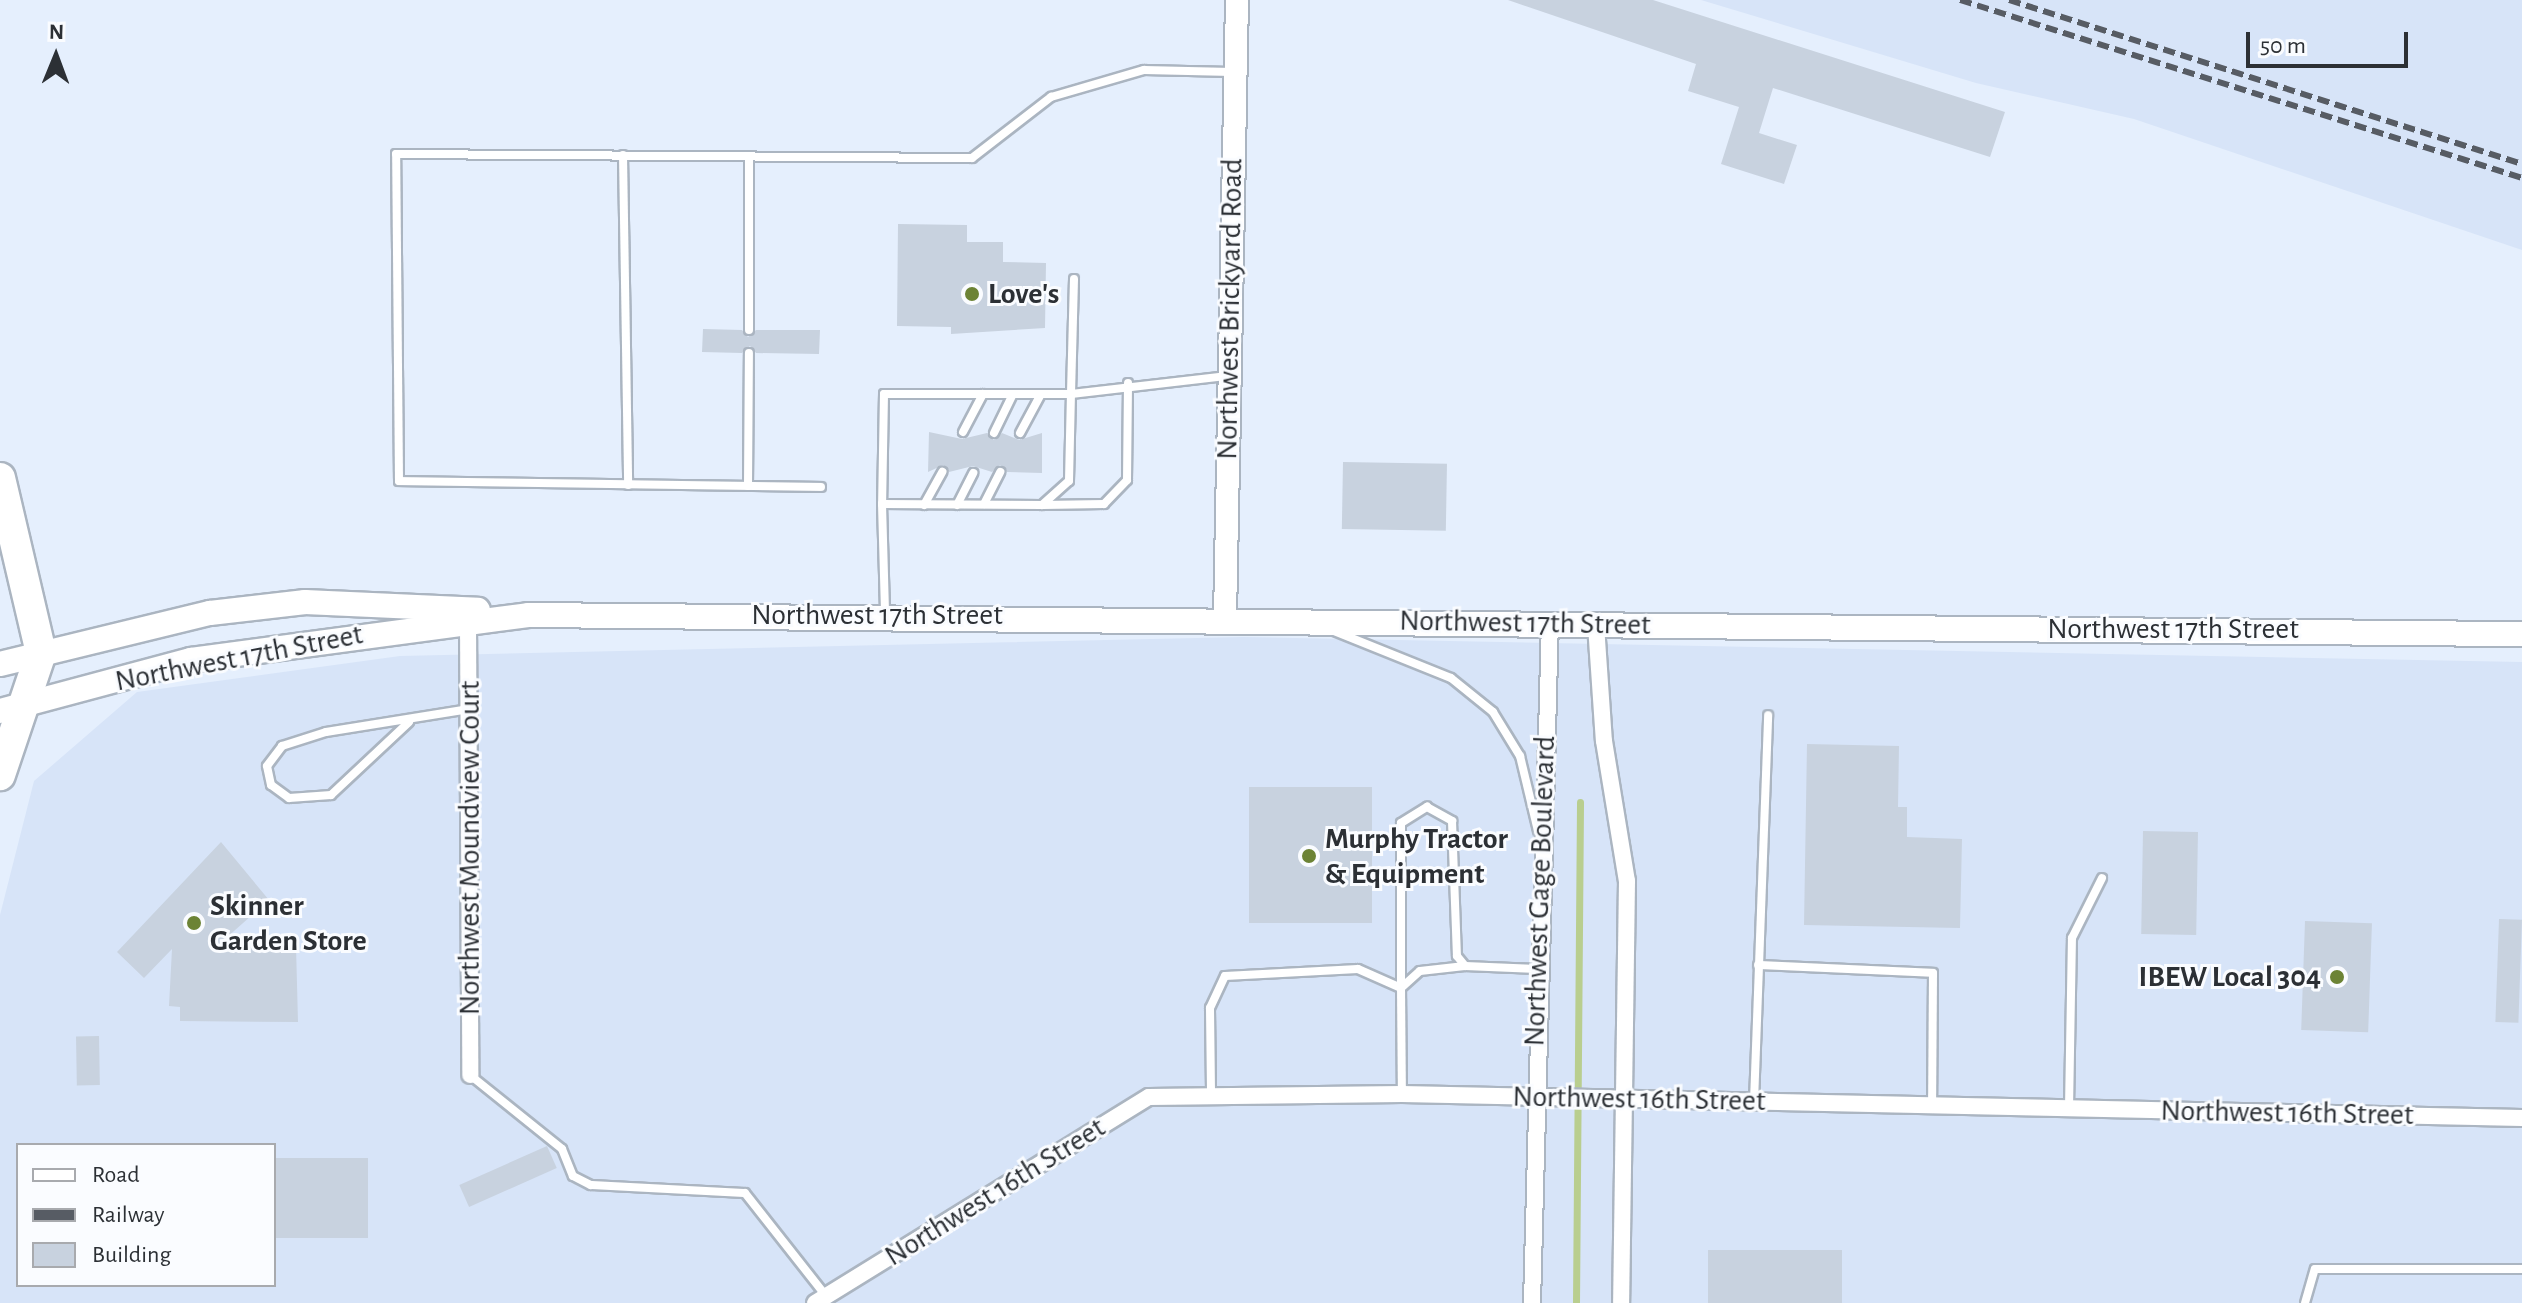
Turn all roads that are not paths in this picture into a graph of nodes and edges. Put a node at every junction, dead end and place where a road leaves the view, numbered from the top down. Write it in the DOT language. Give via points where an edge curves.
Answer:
graph roads {
  1 [pos="1237,0"];
  2 [pos="1237,72"];
  3 [pos="623,155"];
  4 [pos="749,157"];
  5 [pos="1074,279"];
  6 [pos="749,330"];
  7 [pos="749,353"];
  8 [pos="1227,376"];
  9 [pos="1128,383"];
  10 [pos="983,394"];
  11 [pos="1013,394"];
  12 [pos="1041,394"];
  13 [pos="1071,394"];
  14 [pos="963,432"];
  15 [pos="994,433"];
  16 [pos="1020,433"];
  17 [pos="942,472"];
  18 [pos="1000,472"];
  19 [pos="973,473"];
  20 [pos="0,478"];
  21 [pos="628,485"];
  22 [pos="748,486"];
  23 [pos="821,487"];
  24 [pos="882,504"];
  25 [pos="984,504"];
  26 [pos="924,505"];
  27 [pos="957,505"];
  28 [pos="1042,505"];
  29 [pos="885,614"];
  30 [pos="528,615"];
  31 [pos="1225,618"];
  32 [pos="1307,620"];
  33 [pos="468,621"];
  34 [pos="1550,622"];
  35 [pos="1596,625"];
  36 [pos="2522,634"];
  37 [pos="41,653"];
  38 [pos="0,664"];
  39 [pos="14,707"];
  40 [pos="470,709"];
  41 [pos="1768,715"];
  42 [pos="409,722"];
  43 [pos="0,775"];
  44 [pos="1542,865"];
  45 [pos="2102,878"];
  46 [pos="1758,965"];
  47 [pos="1465,966"];
  48 [pos="1537,969"];
  49 [pos="1401,988"];
  50 [pos="470,1075"];
  51 [pos="1211,1091"];
  52 [pos="1402,1094"];
  53 [pos="1533,1096"];
  54 [pos="1623,1100"];
  55 [pos="1754,1103"];
  56 [pos="1932,1105"];
  57 [pos="2069,1108"];
  58 [pos="2522,1118"];
  59 [pos="2522,1269"];
  60 [pos="821,1299"];
  61 [pos="1532,1303"];
  62 [pos="1621,1303"];
  63 [pos="2305,1303"];
  1 -- 2 [label="street, Northwest Brickyard Road"];
  2 -- 4 [label="lane" via="1144,70 1051,97 972,158"];
  2 -- 8 [label="street, Northwest Brickyard Road"];
  3 -- 4 [label="lane"];
  3 -- 21 [label="lane"];
  3 -- 21 [label="lane" via="396,154 399,481"];
  4 -- 6 [label="lane"];
  5 -- 13 [label="lane"];
  7 -- 22 [label="lane"];
  8 -- 9 [label="lane"];
  8 -- 31 [label="street, Northwest Brickyard Road"];
  9 -- 13 [label="lane"];
  9 -- 28 [label="lane" via="1127,480 1104,504"];
  10 -- 11 [label="lane"];
  10 -- 14 [label="lane"];
  10 -- 24 [label="lane" via="884,394"];
  11 -- 12 [label="lane"];
  11 -- 15 [label="lane"];
  12 -- 13 [label="lane"];
  12 -- 16 [label="lane"];
  13 -- 28 [label="lane" via="1069,481"];
  17 -- 26 [label="lane"];
  18 -- 25 [label="lane"];
  19 -- 27 [label="lane"];
  20 -- 37 [label="highway"];
  21 -- 22 [label="lane"];
  22 -- 23 [label="lane"];
  24 -- 26 [label="lane"];
  24 -- 29 [label="lane"];
  25 -- 27 [label="lane"];
  25 -- 28 [label="lane"];
  26 -- 27 [label="lane"];
  29 -- 30 [label="main road, Northwest 17th Street"];
  29 -- 31 [label="main road, Northwest 17th Street"];
  30 -- 33 [label="main road, Northwest 17th Street"];
  30 -- 37 [label="main road, Northwest 17th Street" via="388,600 305,602 210,613"];
  31 -- 32 [label="main road, Northwest 17th Street"];
  32 -- 34 [label="main road, Northwest 17th Street"];
  32 -- 44 [label="lane" via="1428,667 1493,712 1529,785"];
  33 -- 39 [label="main road, Northwest 17th Street" via="191,660"];
  33 -- 40 [label="street, Northwest Moundview Court"];
  34 -- 35 [label="main road, Northwest 17th Street"];
  34 -- 44 [label="street, Northwest Gage Boulevard"];
  35 -- 36 [label="main road, Northwest 17th Street"];
  35 -- 54 [label="street, Northwest Gage Boulevard" via="1604,741 1627,881"];
  37 -- 38 [label="main road, Northwest 17th Street"];
  37 -- 39 [label="highway"];
  39 -- 43 [label="highway"];
  40 -- 42 [label="lane"];
  40 -- 50 [label="street, Northwest Moundview Court"];
  41 -- 46 [label="lane"];
  42 -- 42 [label="lane" via="326,732 282,746 267,766 271,785 289,798 331,795"];
  44 -- 48 [label="street, Northwest Gage Boulevard"];
  45 -- 57 [label="lane" via="2072,938"];
  46 -- 55 [label="lane"];
  46 -- 56 [label="lane" via="1933,973"];
  47 -- 48 [label="lane"];
  47 -- 49 [label="lane" via="1420,971"];
  47 -- 49 [label="lane" via="1452,940 1452,821 1427,807 1401,823"];
  48 -- 53 [label="street, Northwest Gage Boulevard"];
  49 -- 51 [label="lane" via="1358,969 1225,976 1210,1008"];
  49 -- 52 [label="lane"];
  50 -- 60 [label="lane" via="562,1149 573,1176 591,1185 745,1193"];
  51 -- 52 [label="street, Northwest 16th Street"];
  51 -- 60 [label="street, Northwest 16th Street" via="1149,1097"];
  52 -- 53 [label="street, Northwest 16th Street"];
  53 -- 54 [label="street, Northwest 16th Street"];
  53 -- 61 [label="street, Northwest Gage Boulevard"];
  54 -- 55 [label="street, Northwest 16th Street"];
  54 -- 62 [label="street, Northwest Gage Boulevard"];
  55 -- 56 [label="street, Northwest 16th Street"];
  56 -- 57 [label="street, Northwest 16th Street"];
  57 -- 58 [label="street, Northwest 16th Street"];
  59 -- 63 [label="lane" via="2315,1269"];
}
